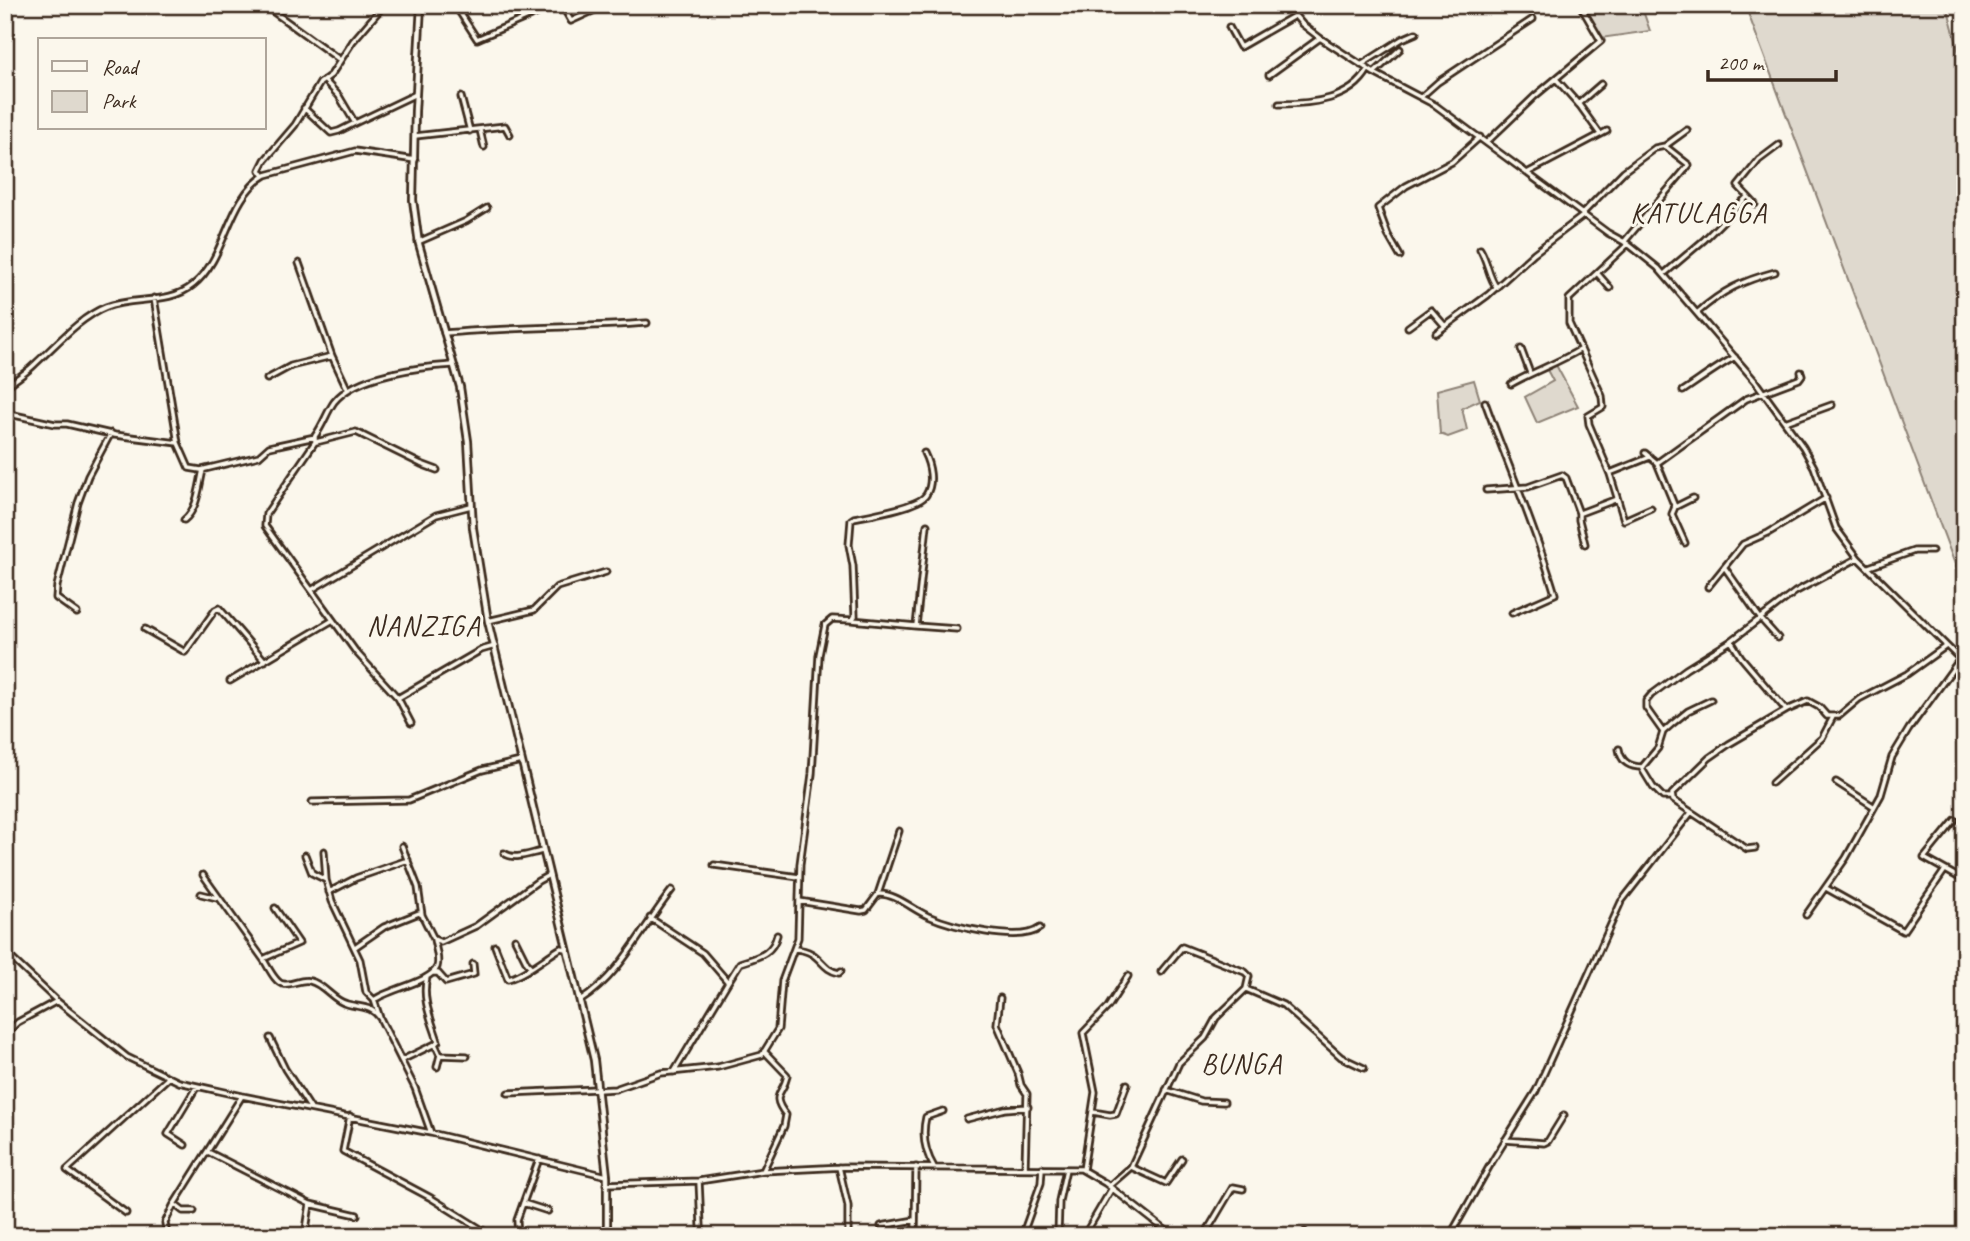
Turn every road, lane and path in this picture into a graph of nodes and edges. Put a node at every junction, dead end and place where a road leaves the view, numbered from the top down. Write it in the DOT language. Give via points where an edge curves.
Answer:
graph roads {
  1 [pos="264,5"];
  2 [pos="384,5"];
  3 [pos="429,5"];
  4 [pos="455,5"];
  5 [pos="556,5"];
  6 [pos="562,5"];
  7 [pos="606,5"];
  8 [pos="1286,5"];
  9 [pos="1580,5"];
  10 [pos="421,6"];
  11 [pos="1294,16"];
  12 [pos="1533,19"];
  13 [pos="1229,27"];
  14 [pos="1416,33"];
  15 [pos="1320,38"];
  16 [pos="1400,49"];
  17 [pos="340,60"];
  18 [pos="1361,65"];
  19 [pos="1368,69"];
  20 [pos="1374,73"];
  21 [pos="1269,75"];
  22 [pos="1556,79"];
  23 [pos="325,81"];
  24 [pos="1601,84"];
  25 [pos="416,94"];
  26 [pos="461,97"];
  27 [pos="1421,97"];
  28 [pos="1279,104"];
  29 [pos="1578,104"];
  30 [pos="304,108"];
  31 [pos="355,123"];
  32 [pos="480,130"];
  33 [pos="1687,130"];
  34 [pos="470,131"];
  35 [pos="1607,131"];
  36 [pos="1601,134"];
  37 [pos="510,135"];
  38 [pos="415,136"];
  39 [pos="1480,137"];
  40 [pos="1486,143"];
  41 [pos="1779,145"];
  42 [pos="1665,146"];
  43 [pos="484,147"];
  44 [pos="415,160"];
  45 [pos="1527,173"];
  46 [pos="264,176"];
  47 [pos="1747,197"];
  48 [pos="1755,204"];
  49 [pos="487,208"];
  50 [pos="1583,215"];
  51 [pos="418,242"];
  52 [pos="1626,243"];
  53 [pos="1480,249"];
  54 [pos="1400,256"];
  55 [pos="299,263"];
  56 [pos="1775,272"];
  57 [pos="1597,273"];
  58 [pos="1664,274"];
  59 [pos="1497,288"];
  60 [pos="1610,288"];
  61 [pos="154,298"];
  62 [pos="1697,313"];
  63 [pos="647,323"];
  64 [pos="1445,326"];
  65 [pos="1408,327"];
  66 [pos="444,333"];
  67 [pos="1436,333"];
  68 [pos="1521,349"];
  69 [pos="1581,349"];
  70 [pos="332,356"];
  71 [pos="1735,356"];
  72 [pos="453,365"];
  73 [pos="1801,372"];
  74 [pos="1530,373"];
  75 [pos="267,379"];
  76 [pos="1511,384"];
  77 [pos="5,387"];
  78 [pos="348,390"];
  79 [pos="1683,391"];
  80 [pos="1763,393"];
  81 [pos="1485,402"];
  82 [pos="1832,405"];
  83 [pos="5,413"];
  84 [pos="1784,422"];
  85 [pos="111,433"];
  86 [pos="315,440"];
  87 [pos="178,443"];
  88 [pos="924,453"];
  89 [pos="1645,453"];
  90 [pos="1650,457"];
  91 [pos="1657,463"];
  92 [pos="203,470"];
  93 [pos="437,470"];
  94 [pos="1610,474"];
  95 [pos="1517,489"];
  96 [pos="1486,490"];
  97 [pos="1693,498"];
  98 [pos="1826,498"];
  99 [pos="1618,499"];
  100 [pos="471,506"];
  101 [pos="1675,507"];
  102 [pos="1651,508"];
  103 [pos="1579,513"];
  104 [pos="184,520"];
  105 [pos="927,525"];
  106 [pos="1685,543"];
  107 [pos="1585,544"];
  108 [pos="1932,551"];
  109 [pos="1858,558"];
  110 [pos="1869,567"];
  111 [pos="1725,568"];
  112 [pos="606,572"];
  113 [pos="1709,587"];
  114 [pos="313,589"];
  115 [pos="77,613"];
  116 [pos="1513,613"];
  117 [pos="1760,618"];
  118 [pos="334,620"];
  119 [pos="852,620"];
  120 [pos="488,621"];
  121 [pos="916,626"];
  122 [pos="145,629"];
  123 [pos="957,629"];
  124 [pos="1778,638"];
  125 [pos="1731,641"];
  126 [pos="495,646"];
  127 [pos="1946,646"];
  128 [pos="1959,659"];
  129 [pos="265,661"];
  130 [pos="1965,664"];
  131 [pos="230,681"];
  132 [pos="398,698"];
  133 [pos="1711,699"];
  134 [pos="1787,710"];
  135 [pos="1833,717"];
  136 [pos="411,723"];
  137 [pos="1664,732"];
  138 [pos="1619,750"];
  139 [pos="521,761"];
  140 [pos="1642,768"];
  141 [pos="1836,782"];
  142 [pos="1772,783"];
  143 [pos="1671,797"];
  144 [pos="312,802"];
  145 [pos="1874,806"];
  146 [pos="1690,814"];
  147 [pos="1955,820"];
  148 [pos="899,831"];
  149 [pos="402,846"];
  150 [pos="1755,848"];
  151 [pos="324,851"];
  152 [pos="543,851"];
  153 [pos="504,853"];
  154 [pos="305,855"];
  155 [pos="408,860"];
  156 [pos="713,865"];
  157 [pos="1945,870"];
  158 [pos="1965,872"];
  159 [pos="203,875"];
  160 [pos="549,875"];
  161 [pos="799,877"];
  162 [pos="326,880"];
  163 [pos="1826,888"];
  164 [pos="672,890"];
  165 [pos="329,892"];
  166 [pos="201,894"];
  167 [pos="878,894"];
  168 [pos="219,899"];
  169 [pos="799,901"];
  170 [pos="275,908"];
  171 [pos="422,915"];
  172 [pos="1806,915"];
  173 [pos="650,918"];
  174 [pos="1040,928"];
  175 [pos="777,935"];
  176 [pos="434,939"];
  177 [pos="516,939"];
  178 [pos="441,942"];
  179 [pos="495,946"];
  180 [pos="355,947"];
  181 [pos="436,948"];
  182 [pos="567,948"];
  183 [pos="795,949"];
  184 [pos="5,952"];
  185 [pos="263,959"];
  186 [pos="472,964"];
  187 [pos="530,966"];
  188 [pos="841,971"];
  189 [pos="1161,972"];
  190 [pos="432,973"];
  191 [pos="1128,976"];
  192 [pos="427,977"];
  193 [pos="728,982"];
  194 [pos="1246,989"];
  195 [pos="1000,998"];
  196 [pos="57,1000"];
  197 [pos="374,1000"];
  198 [pos="580,1002"];
  199 [pos="380,1018"];
  200 [pos="5,1034"];
  201 [pos="270,1038"];
  202 [pos="435,1045"];
  203 [pos="764,1051"];
  204 [pos="440,1055"];
  205 [pos="467,1056"];
  206 [pos="402,1060"];
  207 [pos="437,1067"];
  208 [pos="1364,1068"];
  209 [pos="674,1072"];
  210 [pos="169,1077"];
  211 [pos="1127,1084"];
  212 [pos="197,1086"];
  213 [pos="597,1090"];
  214 [pos="1166,1090"];
  215 [pos="508,1093"];
  216 [pos="242,1097"];
  217 [pos="1224,1102"];
  218 [pos="1028,1107"];
  219 [pos="311,1109"];
  220 [pos="943,1111"];
  221 [pos="1093,1112"];
  222 [pos="1564,1115"];
  223 [pos="350,1116"];
  224 [pos="967,1119"];
  225 [pos="431,1132"];
  226 [pos="1505,1140"];
  227 [pos="185,1145"];
  228 [pos="208,1152"];
  229 [pos="539,1159"];
  230 [pos="1182,1159"];
  231 [pos="839,1167"];
  232 [pos="916,1167"];
  233 [pos="934,1167"];
  234 [pos="1132,1167"];
  235 [pos="1025,1168"];
  236 [pos="1042,1168"];
  237 [pos="1066,1169"];
  238 [pos="1083,1170"];
  239 [pos="762,1171"];
  240 [pos="607,1176"];
  241 [pos="699,1181"];
  242 [pos="606,1184"];
  243 [pos="1110,1187"];
  244 [pos="1242,1189"];
  245 [pos="523,1203"];
  246 [pos="174,1204"];
  247 [pos="310,1205"];
  248 [pos="194,1211"];
  249 [pos="548,1211"];
  250 [pos="126,1213"];
  251 [pos="358,1215"];
  252 [pos="915,1220"];
  253 [pos="881,1226"];
  254 [pos="1088,1229"];
  255 [pos="167,1236"];
  256 [pos="305,1236"];
  257 [pos="492,1236"];
  258 [pos="518,1236"];
  259 [pos="607,1236"];
  260 [pos="707,1236"];
  261 [pos="843,1236"];
  262 [pos="915,1236"];
  263 [pos="973,1236"];
  264 [pos="983,1236"];
  265 [pos="1022,1236"];
  266 [pos="1058,1236"];
  267 [pos="1173,1236"];
  268 [pos="1204,1236"];
  269 [pos="1450,1236"];
  1 -- 17 [label="street"];
  2 -- 17 [label="street"];
  3 -- 10 [label="street"];
  4 -- 5 [label="street" via="477,39"];
  6 -- 7 [label="street" via="571,21"];
  8 -- 11 [label="street"];
  9 -- 22 [label="street" via="1601,41"];
  10 -- 25 [label="street"];
  11 -- 13 [label="street" via="1240,47"];
  11 -- 15 [label="street"];
  12 -- 27 [label="street"];
  14 -- 18 [label="street"];
  15 -- 18 [label="street"];
  15 -- 21 [label="street"];
  16 -- 20 [label="street"];
  17 -- 23 [label="street"];
  18 -- 19 [label="street"];
  19 -- 20 [label="street"];
  19 -- 28 [label="street" via="1357,86 1340,96"];
  20 -- 27 [label="street"];
  22 -- 29 [label="street"];
  22 -- 40 [label="street"];
  23 -- 30 [label="street"];
  23 -- 31 [label="street"];
  24 -- 29 [label="street"];
  25 -- 31 [label="street"];
  25 -- 38 [label="street"];
  26 -- 34 [label="street"];
  27 -- 39 [label="street"];
  29 -- 36 [label="street"];
  30 -- 31 [label="street" via="331,133"];
  30 -- 46 [label="street" via="265,160 260,170"];
  32 -- 34 [label="street"];
  32 -- 37 [label="street" via="505,126"];
  32 -- 43 [label="street"];
  33 -- 42 [label="street"];
  34 -- 38 [label="street"];
  35 -- 36 [label="street"];
  36 -- 45 [label="street"];
  38 -- 44 [label="street"];
  39 -- 40 [label="street"];
  39 -- 54 [label="street" via="1451,162 1406,186 1378,208"];
  40 -- 45 [label="street"];
  41 -- 47 [label="street" via="1759,160 1738,186"];
  42 -- 50 [label="street" via="1624,171"];
  42 -- 52 [label="street" via="1689,165"];
  44 -- 46 [label="street" via="345,152"];
  44 -- 51 [label="street"];
  45 -- 50 [label="street"];
  46 -- 61 [label="street" via="246,191 205,273 181,293"];
  47 -- 48 [label="street"];
  47 -- 58 [label="street"];
  49 -- 51 [label="street"];
  50 -- 52 [label="street"];
  50 -- 59 [label="street"];
  51 -- 66 [label="street"];
  52 -- 57 [label="street"];
  52 -- 58 [label="street"];
  53 -- 59 [label="street"];
  55 -- 70 [label="street"];
  56 -- 62 [label="street" via="1718,294"];
  57 -- 60 [label="street"];
  57 -- 69 [label="street" via="1569,299 1569,323"];
  58 -- 62 [label="street"];
  59 -- 64 [label="street"];
  61 -- 77 [label="street" via="105,307"];
  61 -- 87 [label="street"];
  62 -- 71 [label="street"];
  63 -- 66 [label="street"];
  64 -- 65 [label="street" via="1431,310"];
  64 -- 67 [label="street"];
  66 -- 72 [label="street"];
  68 -- 74 [label="street"];
  69 -- 74 [label="street"];
  69 -- 94 [label="street" via="1602,396 1603,407 1588,416"];
  70 -- 75 [label="street" via="291,366"];
  70 -- 78 [label="street"];
  71 -- 79 [label="street"];
  71 -- 80 [label="street"];
  72 -- 78 [label="street" via="380,377"];
  72 -- 100 [label="street" via="467,435"];
  73 -- 80 [label="street" via="1799,379"];
  74 -- 76 [label="street"];
  78 -- 86 [label="street" via="333,403"];
  80 -- 84 [label="street"];
  80 -- 91 [label="street" via="1746,399"];
  81 -- 95 [label="street"];
  82 -- 84 [label="street"];
  83 -- 85 [label="street"];
  84 -- 98 [label="street" via="1814,467"];
  85 -- 87 [label="street"];
  85 -- 115 [label="street" via="78,503 57,586 56,598"];
  86 -- 92 [label="street" via="269,447 259,456"];
  86 -- 93 [label="street" via="356,432"];
  86 -- 114 [label="street" via="266,514 265,526 306,586"];
  87 -- 92 [label="street" via="189,468"];
  88 -- 119 [label="street" via="930,482 922,500 851,520"];
  89 -- 90 [label="street"];
  90 -- 91 [label="street"];
  90 -- 94 [label="street"];
  91 -- 101 [label="street"];
  92 -- 104 [label="street" via="194,505"];
  94 -- 99 [label="street"];
  95 -- 96 [label="street"];
  95 -- 103 [label="street" via="1562,475"];
  95 -- 116 [label="street" via="1555,594"];
  97 -- 101 [label="street"];
  98 -- 109 [label="street" via="1836,528"];
  98 -- 111 [label="street" via="1742,544"];
  99 -- 102 [label="street" via="1624,520"];
  99 -- 103 [label="street"];
  100 -- 114 [label="street" via="436,514"];
  100 -- 120 [label="street"];
  101 -- 106 [label="street" via="1672,514"];
  103 -- 107 [label="street"];
  105 -- 121 [label="street"];
  108 -- 110 [label="street" via="1914,551"];
  109 -- 110 [label="street"];
  109 -- 117 [label="street" via="1795,592"];
  110 -- 127 [label="street"];
  111 -- 113 [label="street"];
  111 -- 117 [label="street"];
  112 -- 120 [label="street" via="557,587 534,610"];
  114 -- 118 [label="street"];
  117 -- 124 [label="street"];
  117 -- 125 [label="street"];
  118 -- 129 [label="street"];
  118 -- 132 [label="street" via="367,666"];
  119 -- 121 [label="street"];
  119 -- 161 [label="street" via="832,619 825,625"];
  120 -- 126 [label="street"];
  121 -- 123 [label="street"];
  122 -- 129 [label="street" via="186,652 219,608"];
  125 -- 134 [label="street"];
  125 -- 137 [label="street" via="1651,695 1646,708"];
  126 -- 132 [label="street"];
  126 -- 139 [label="street"];
  127 -- 128 [label="street"];
  127 -- 135 [label="street"];
  128 -- 130 [label="street"];
  128 -- 145 [label="street" via="1892,757"];
  129 -- 131 [label="street"];
  132 -- 136 [label="street"];
  133 -- 137 [label="street"];
  134 -- 135 [label="street" via="1808,701"];
  134 -- 143 [label="street" via="1709,758"];
  135 -- 142 [label="street" via="1822,738"];
  137 -- 140 [label="street"];
  138 -- 140 [label="street" via="1630,766"];
  139 -- 144 [label="street" via="482,770 408,800"];
  139 -- 152 [label="street"];
  140 -- 143 [label="street" via="1653,787 1663,797"];
  141 -- 145 [label="street"];
  143 -- 146 [label="street"];
  145 -- 163 [label="street"];
  146 -- 150 [label="street" via="1746,849"];
  146 -- 226 [label="street" via="1621,902 1541,1082"];
  147 -- 157 [label="street" via="1924,858"];
  148 -- 167 [label="street"];
  149 -- 155 [label="street"];
  151 -- 162 [label="street"];
  152 -- 153 [label="street" via="514,857"];
  152 -- 160 [label="street"];
  154 -- 162 [label="street" via="312,873"];
  155 -- 165 [label="street"];
  155 -- 171 [label="street"];
  156 -- 161 [label="street"];
  157 -- 158 [label="street" via="1958,877"];
  157 -- 163 [label="street" via="1903,931"];
  159 -- 168 [label="street"];
  160 -- 178 [label="street" via="476,926"];
  160 -- 182 [label="street"];
  161 -- 169 [label="street"];
  162 -- 165 [label="street"];
  163 -- 172 [label="street"];
  164 -- 173 [label="street"];
  165 -- 180 [label="street"];
  166 -- 168 [label="street"];
  167 -- 169 [label="street" via="861,911"];
  167 -- 174 [label="street" via="947,923 1018,935"];
  168 -- 185 [label="street"];
  169 -- 183 [label="street"];
  170 -- 185 [label="street" via="299,943"];
  171 -- 176 [label="street"];
  171 -- 180 [label="street" via="384,927"];
  173 -- 193 [label="street" via="703,953"];
  173 -- 198 [label="street" via="606,982"];
  175 -- 193 [label="street" via="770,951 740,963"];
  176 -- 178 [label="street"];
  176 -- 181 [label="street"];
  177 -- 187 [label="street"];
  178 -- 181 [label="street"];
  179 -- 187 [label="street" via="508,979"];
  180 -- 197 [label="street" via="366,992"];
  181 -- 190 [label="street" via="437,967"];
  182 -- 187 [label="street"];
  182 -- 198 [label="street"];
  183 -- 188 [label="street" via="816,954 830,972"];
  183 -- 203 [label="street" via="782,981 778,1029"];
  184 -- 196 [label="street"];
  185 -- 199 [label="street" via="280,983 312,981 345,1004 365,1006"];
  186 -- 190 [label="street" via="474,974 446,982"];
  189 -- 194 [label="street" via="1182,947 1248,974"];
  190 -- 192 [label="street"];
  191 -- 221 [label="street" via="1108,1007 1083,1033 1095,1084"];
  192 -- 197 [label="street"];
  192 -- 202 [label="street" via="426,999 438,1041"];
  193 -- 209 [label="street"];
  194 -- 208 [label="street" via="1283,1006 1341,1057"];
  194 -- 214 [label="street" via="1180,1063"];
  195 -- 218 [label="street" via="997,1024 1027,1094"];
  196 -- 200 [label="street"];
  196 -- 210 [label="street" via="127,1057"];
  197 -- 199 [label="street"];
  198 -- 213 [label="street"];
  199 -- 206 [label="street"];
  201 -- 219 [label="street"];
  202 -- 204 [label="street"];
  202 -- 206 [label="street"];
  203 -- 209 [label="street" via="718,1067"];
  203 -- 239 [label="street" via="787,1075 778,1094 778,1104 786,1115 784,1126"];
  204 -- 205 [label="street"];
  204 -- 207 [label="street"];
  206 -- 225 [label="street"];
  209 -- 213 [label="street"];
  210 -- 212 [label="street"];
  210 -- 250 [label="street" via="66,1170"];
  211 -- 221 [label="street" via="1116,1114"];
  212 -- 216 [label="street"];
  212 -- 227 [label="street" via="168,1134"];
  213 -- 215 [label="street"];
  213 -- 240 [label="street"];
  214 -- 217 [label="street" via="1200,1101"];
  214 -- 234 [label="street"];
  216 -- 219 [label="street"];
  216 -- 228 [label="street"];
  218 -- 224 [label="street"];
  218 -- 235 [label="street"];
  219 -- 223 [label="street"];
  220 -- 233 [label="street" via="926,1116 925,1121"];
  221 -- 238 [label="street"];
  222 -- 226 [label="street" via="1544,1143"];
  223 -- 225 [label="street"];
  223 -- 257 [label="street" via="343,1152"];
  225 -- 229 [label="street"];
  226 -- 269 [label="street"];
  228 -- 246 [label="street"];
  228 -- 247 [label="street"];
  229 -- 240 [label="street"];
  229 -- 245 [label="street"];
  230 -- 234 [label="street" via="1163,1184"];
  231 -- 232 [label="street"];
  231 -- 239 [label="street"];
  231 -- 261 [label="street" via="848,1206 849,1234"];
  232 -- 233 [label="street"];
  232 -- 252 [label="street"];
  233 -- 235 [label="street"];
  234 -- 243 [label="street"];
  235 -- 236 [label="street"];
  236 -- 237 [label="street"];
  236 -- 265 [label="street"];
  237 -- 238 [label="street"];
  237 -- 266 [label="street"];
  238 -- 243 [label="street"];
  239 -- 241 [label="street"];
  240 -- 242 [label="street"];
  241 -- 242 [label="street"];
  241 -- 260 [label="street" via="701,1226"];
  242 -- 259 [label="street"];
  243 -- 254 [label="street"];
  243 -- 267 [label="street"];
  244 -- 268 [label="street" via="1233,1187"];
  245 -- 249 [label="street"];
  245 -- 258 [label="street"];
  246 -- 248 [label="street" via="183,1211"];
  246 -- 255 [label="street" via="165,1223"];
  247 -- 251 [label="street"];
  247 -- 256 [label="street"];
  252 -- 253 [label="street"];
  252 -- 262 [label="street"];
  263 -- 264 [label="street"];
}
